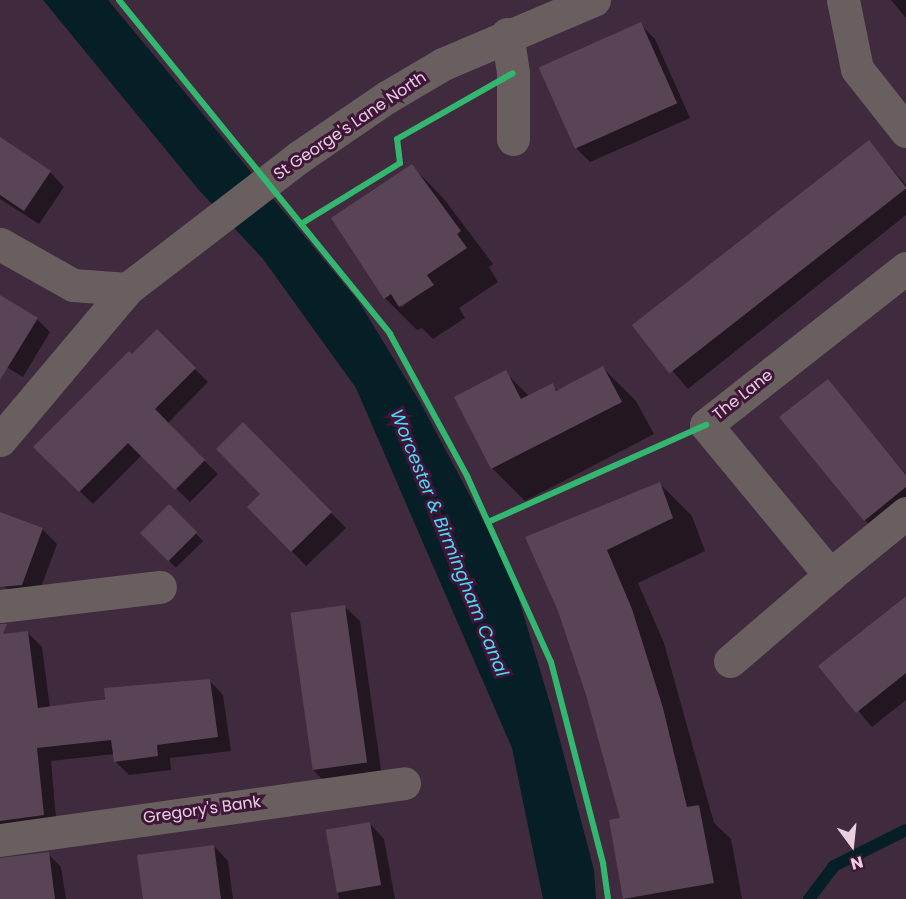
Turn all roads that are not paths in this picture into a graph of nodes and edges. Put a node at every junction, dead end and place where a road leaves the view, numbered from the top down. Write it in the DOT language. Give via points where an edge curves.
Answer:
graph roads {
  1 [pos="594,0"];
  2 [pos="843,0"];
  3 [pos="551,7"];
  4 [pos="507,34"];
  5 [pos="906,131"];
  6 [pos="513,140"];
  7 [pos="0,244"];
  8 [pos="906,268"];
  9 [pos="127,289"];
  10 [pos="0,440"];
  11 [pos="906,513"];
  12 [pos="830,575"];
  13 [pos="160,587"];
  14 [pos="0,606"];
  15 [pos="730,661"];
  16 [pos="404,783"];
  17 [pos="0,840"];
  1 -- 3 [label="street, St George's Lane North"];
  2 -- 5 [label="street" via="857,69"];
  3 -- 4 [label="street, St George's Lane North"];
  4 -- 6 [label="street" via="513,74"];
  4 -- 9 [label="street, St George's Lane North" via="387,97 299,157"];
  7 -- 9 [label="street" via="73,285"];
  8 -- 12 [label="street, The Lane" via="706,425"];
  9 -- 10 [label="street"];
  11 -- 12 [label="street"];
  12 -- 15 [label="street"];
  13 -- 14 [label="street"];
  16 -- 17 [label="street, Gregory's Bank"];
}
